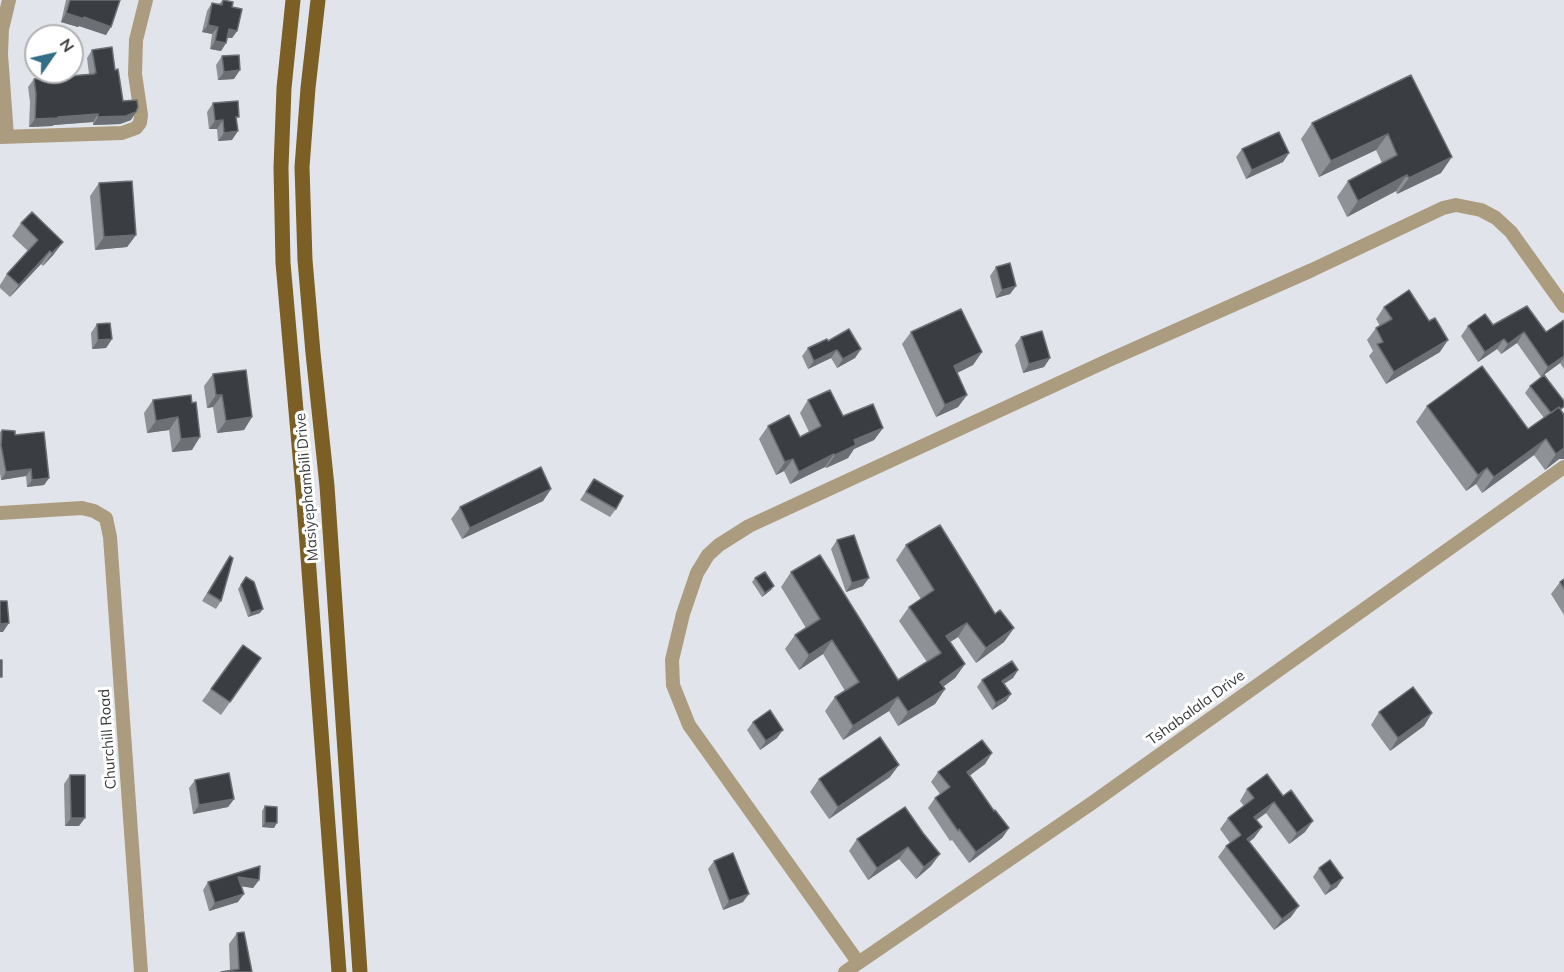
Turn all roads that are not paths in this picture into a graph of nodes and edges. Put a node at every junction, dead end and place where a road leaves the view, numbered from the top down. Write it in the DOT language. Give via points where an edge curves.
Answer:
graph roads {
  1 [pos="9,0"];
  2 [pos="146,0"];
  3 [pos="294,0"];
  4 [pos="318,0"];
  5 [pos="4,137"];
  6 [pos="1564,306"];
  7 [pos="1564,467"];
  8 [pos="0,513"];
  9 [pos="858,962"];
  10 [pos="141,972"];
  11 [pos="339,972"];
  12 [pos="360,972"];
  13 [pos="844,972"];
  1 -- 5 [label="street" via="1,54"];
  2 -- 5 [label="street" via="136,40 135,74 141,115 136,128 122,133"];
  3 -- 11 [label="main road, Masiyephambili Drive" via="280,168 284,263"];
  4 -- 12 [label="main road, Masiyephambili Drive" via="302,167 306,260 327,486"];
  6 -- 9 [label="street" via="1511,232 1496,218 1456,205 1443,208 749,526 708,555 697,573 672,660 676,696 689,725"];
  7 -- 9 [label="street, Tshabalala Drive" via="1092,803"];
  8 -- 10 [label="street, Churchill Road" via="82,508 106,518"];
  9 -- 13 [label="street, Tshabalala Drive"];
}
